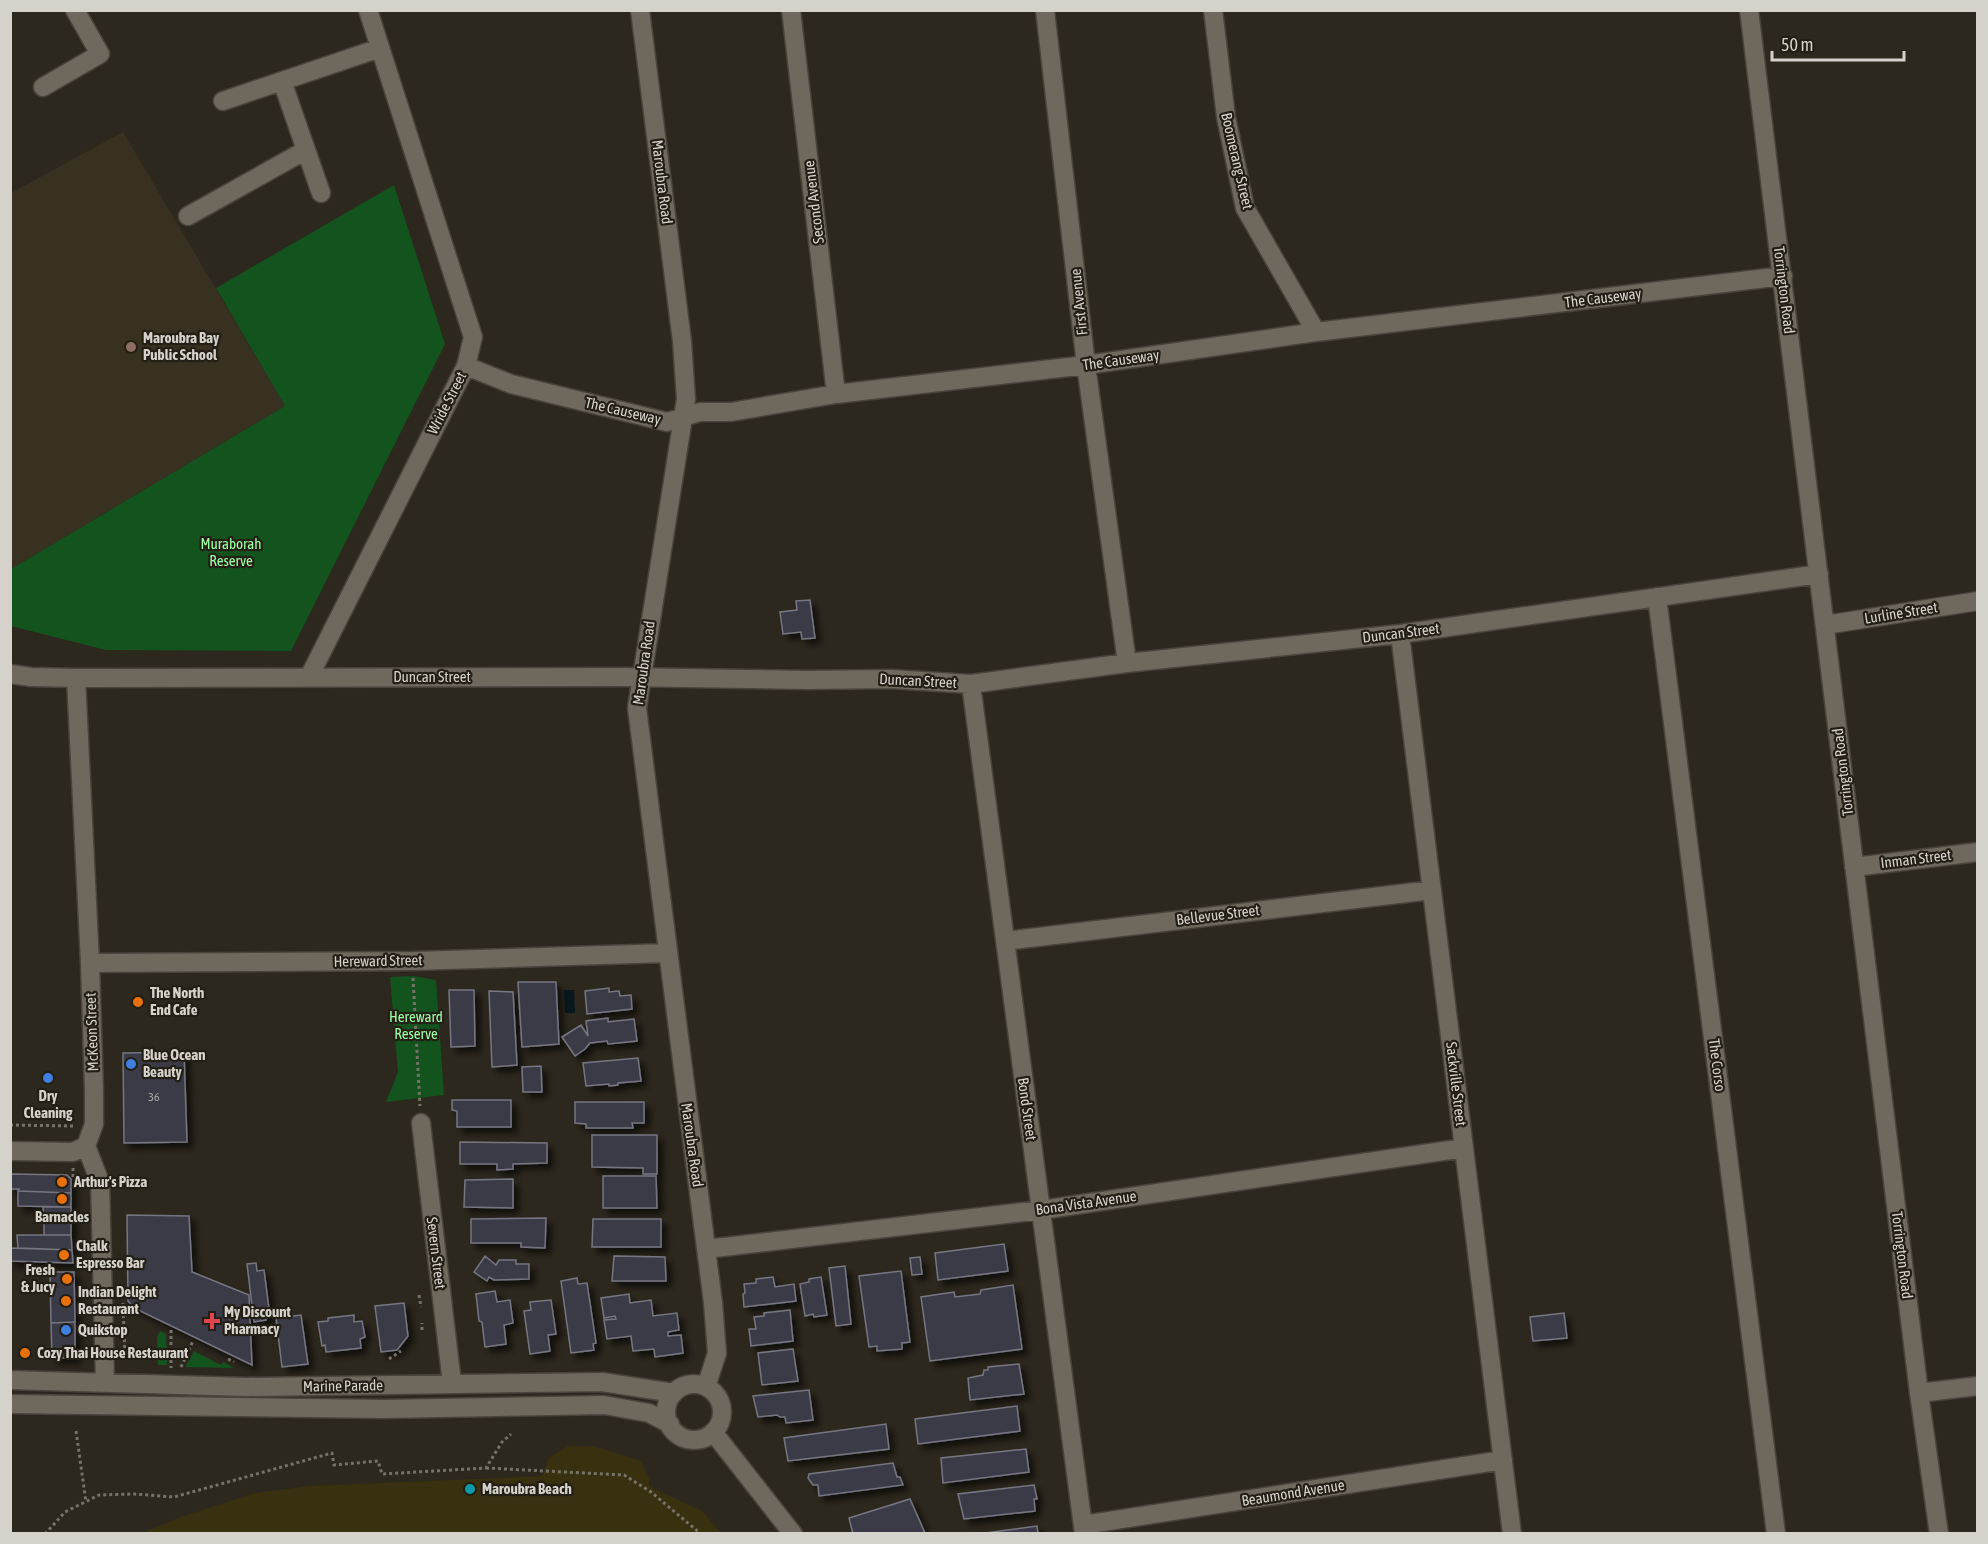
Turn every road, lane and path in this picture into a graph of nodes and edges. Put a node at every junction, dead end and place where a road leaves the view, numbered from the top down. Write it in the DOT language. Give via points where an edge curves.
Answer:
graph roads {
  1 [pos="75,10"];
  2 [pos="368,10"];
  3 [pos="640,10"];
  4 [pos="790,10"];
  5 [pos="1045,10"];
  6 [pos="1213,10"];
  7 [pos="1749,10"];
  8 [pos="380,48"];
  9 [pos="282,81"];
  10 [pos="43,87"];
  11 [pos="223,101"];
  12 [pos="306,150"];
  13 [pos="321,193"];
  14 [pos="188,216"];
  15 [pos="1783,276"];
  16 [pos="1316,332"];
  17 [pos="1086,365"];
  18 [pos="466,366"];
  19 [pos="836,394"];
  20 [pos="684,417"];
  21 [pos="1819,574"];
  22 [pos="1657,597"];
  23 [pos="1977,601"];
  24 [pos="1825,625"];
  25 [pos="1400,634"];
  26 [pos="1127,663"];
  27 [pos="10,674"];
  28 [pos="309,677"];
  29 [pos="640,677"];
  30 [pos="76,678"];
  31 [pos="971,684"];
  32 [pos="1977,852"];
  33 [pos="1854,867"];
  34 [pos="1432,890"];
  35 [pos="1005,941"];
  36 [pos="667,953"];
  37 [pos="414,962"];
  38 [pos="90,963"];
  39 [pos="421,1123"];
  40 [pos="86,1146"];
  41 [pos="1464,1148"];
  42 [pos="10,1151"];
  43 [pos="1041,1209"];
  44 [pos="706,1249"];
  45 [pos="419,1295"];
  46 [pos="123,1303"];
  47 [pos="421,1307"];
  48 [pos="423,1323"];
  49 [pos="171,1330"];
  50 [pos="422,1330"];
  51 [pos="193,1341"];
  52 [pos="401,1351"];
  53 [pos="125,1358"];
  54 [pos="228,1359"];
  55 [pos="389,1359"];
  56 [pos="234,1362"];
  57 [pos="171,1370"];
  58 [pos="179,1370"];
  59 [pos="10,1380"];
  60 [pos="105,1382"];
  61 [pos="452,1383"];
  62 [pos="1977,1386"];
  63 [pos="706,1387"];
  64 [pos="674,1393"];
  65 [pos="1919,1393"];
  66 [pos="10,1404"];
  67 [pos="670,1424"];
  68 [pos="76,1431"];
  69 [pos="713,1432"];
  70 [pos="511,1434"];
  71 [pos="1503,1460"];
  72 [pos="486,1468"];
  73 [pos="86,1502"];
  74 [pos="1083,1529"];
  75 [pos="45,1533"];
  76 [pos="701,1533"];
  77 [pos="793,1533"];
  78 [pos="1512,1533"];
  79 [pos="1776,1533"];
  80 [pos="1939,1533"];
  1 -- 10 [label="street" via="100,54"];
  2 -- 8 [label="street, Wride Street"];
  3 -- 20 [label="street, Maroubra Road" via="682,341"];
  4 -- 19 [label="street, Second Avenue"];
  5 -- 17 [label="street, First Avenue"];
  6 -- 16 [label="street, Boomerang Street" via="1226,117 1245,208"];
  7 -- 15 [label="street, Torrington Road"];
  8 -- 9 [label="street"];
  8 -- 18 [label="street, Wride Street" via="473,337"];
  9 -- 11 [label="street"];
  9 -- 12 [label="street"];
  12 -- 13 [label="street"];
  12 -- 14 [label="street"];
  15 -- 16 [label="street, The Causeway"];
  15 -- 21 [label="street, Torrington Road"];
  16 -- 17 [label="street, The Causeway"];
  17 -- 19 [label="street, The Causeway"];
  17 -- 26 [label="street, First Avenue"];
  18 -- 20 [label="street, The Causeway" via="511,384 667,422"];
  18 -- 28 [label="street, Wride Street"];
  19 -- 20 [label="street, The Causeway"];
  20 -- 29 [label="street, Maroubra Road"];
  21 -- 22 [label="street, Duncan Street"];
  21 -- 24 [label="street, Torrington Road"];
  22 -- 25 [label="street, Duncan Street"];
  22 -- 79 [label="street, The Corso"];
  23 -- 24 [label="street, Lurline Street"];
  24 -- 33 [label="street, Torrington Road"];
  25 -- 26 [label="street, Duncan Street"];
  25 -- 34 [label="street, Sackville Street"];
  26 -- 31 [label="street, Duncan Street"];
  27 -- 30 [label="street, Duncan Street"];
  28 -- 29 [label="street, Duncan Street"];
  28 -- 30 [label="street, Duncan Street"];
  29 -- 31 [label="street, Duncan Street" via="891,679"];
  29 -- 36 [label="street, Maroubra Road" via="637,708"];
  30 -- 38 [label="street, McKeon Street"];
  31 -- 35 [label="street, Bond Street"];
  32 -- 33 [label="street, Inman Street"];
  33 -- 65 [label="street, Torrington Road"];
  34 -- 35 [label="street, Bellevue Street"];
  34 -- 41 [label="street, Sackville Street"];
  35 -- 43 [label="street, Bond Street"];
  36 -- 37 [label="street, Hereward Street"];
  36 -- 44 [label="street, Maroubra Road"];
  37 -- 38 [label="street, Hereward Street"];
  37 -- 39 [label="path"];
  38 -- 40 [label="street, McKeon Street" via="94,1124"];
  39 -- 61 [label="street, Severn Street"];
  40 -- 42 [label="street" via="73,1152"];
  40 -- 60 [label="street" via="100,1182"];
  41 -- 43 [label="street, Bona Vista Avenue"];
  41 -- 71 [label="street, Sackville Street"];
  43 -- 44 [label="street, Bona Vista Avenue"];
  43 -- 74 [label="street, Bond Street"];
  44 -- 63 [label="street, Maroubra Road" via="717,1353"];
  45 -- 47 [label="path"];
  46 -- 53 [label="path"];
  48 -- 50 [label="path"];
  49 -- 57 [label="path"];
  51 -- 58 [label="path"];
  52 -- 55 [label="path"];
  54 -- 56 [label="path"];
  59 -- 60 [label="street, Marine Parade"];
  60 -- 61 [label="street, Marine Parade" via="246,1387"];
  61 -- 64 [label="street, Marine Parade" via="602,1382"];
  62 -- 65 [label="street"];
  63 -- 64 [label="street" via="689,1385"];
  63 -- 69 [label="street" via="722,1408 722,1417"];
  64 -- 67 [label="street" via="667,1408"];
  65 -- 80 [label="street, Torrington Road"];
  66 -- 67 [label="street, Marine Parade" via="372,1409 604,1405 650,1413"];
  67 -- 69 [label="street" via="674,1431 689,1439"];
  68 -- 73 [label="path"];
  69 -- 77 [label="street"];
  70 -- 72 [label="path"];
  71 -- 74 [label="street, Beaumond Avenue"];
  71 -- 78 [label="street, Sackville Street"];
  72 -- 73 [label="path" via="382,1474 378,1461 334,1465 332,1453 174,1497 99,1495"];
  72 -- 76 [label="path" via="624,1475"];
  73 -- 75 [label="path" via="65,1512"];
}
